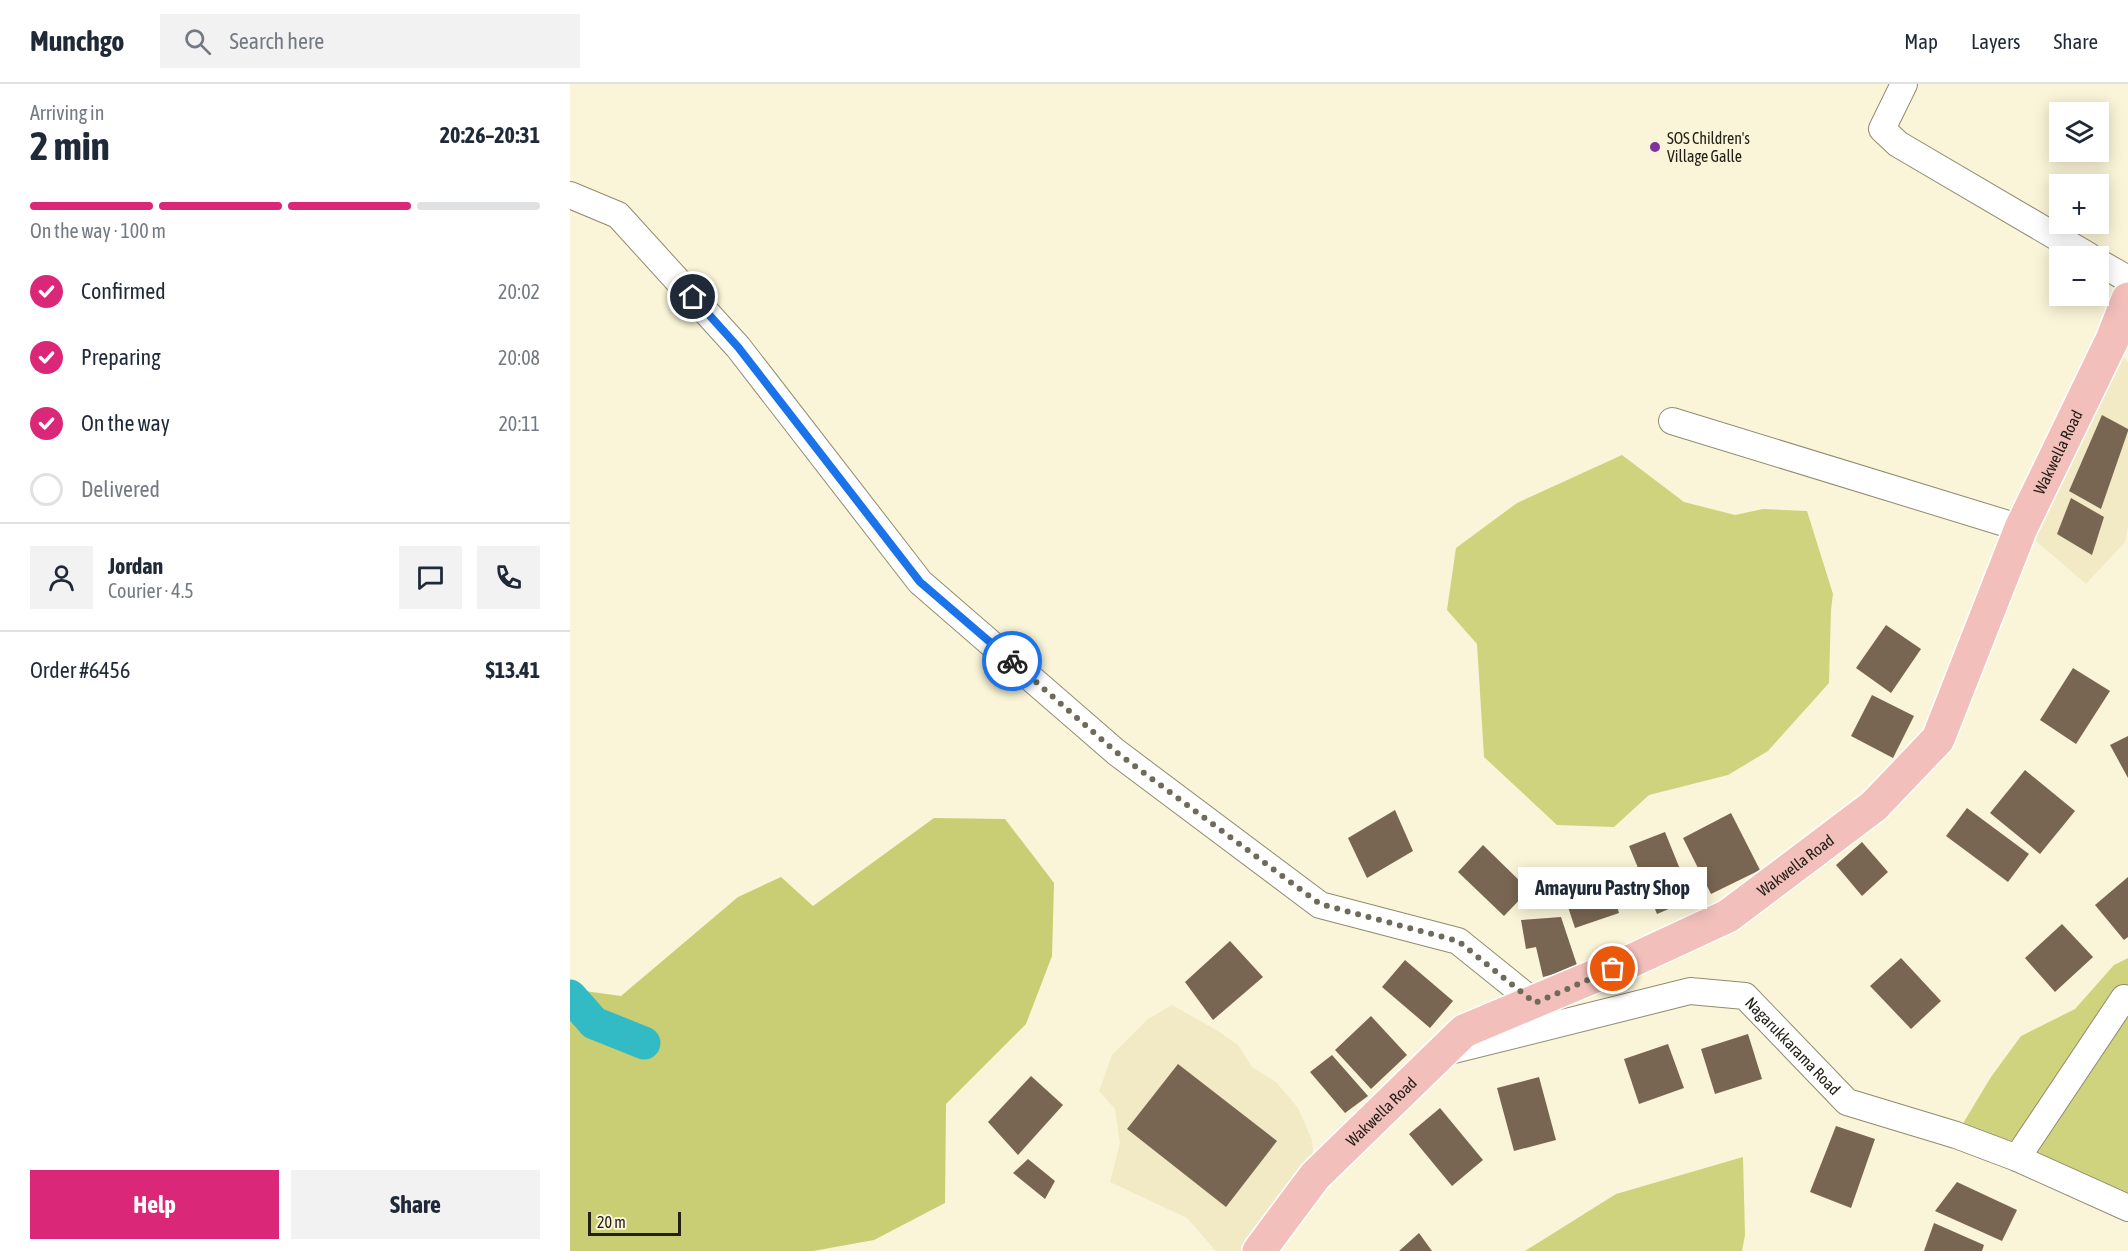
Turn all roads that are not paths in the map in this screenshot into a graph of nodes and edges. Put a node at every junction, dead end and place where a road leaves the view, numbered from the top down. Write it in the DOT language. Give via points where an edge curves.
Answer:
graph roads {
  1 [pos="1904,84"];
  2 [pos="570,195"];
  3 [pos="2072,246"];
  4 [pos="2109,268"];
  5 [pos="2128,279"];
  6 [pos="2128,299"];
  7 [pos="1672,421"];
  8 [pos="2021,528"];
  9 [pos="2124,998"];
  10 [pos="1535,1003"];
  11 [pos="1442,1053"];
  12 [pos="2017,1158"];
  13 [pos="2128,1208"];
  14 [pos="1259,1251"];
  1 -- 3 [label="street" via="1882,129 1898,144"];
  2 -- 10 [label="street" via="618,215 738,347 920,582 1116,752 1320,904 1458,941"];
  4 -- 5 [label="street"];
  6 -- 8 [label="main road, Wakwella Road"];
  7 -- 8 [label="street"];
  8 -- 10 [label="main road, Wakwella Road" via="1938,739 1874,806 1728,916"];
  9 -- 12 [label="street"];
  10 -- 11 [label="main road, Wakwella Road" via="1464,1031"];
  11 -- 12 [label="street, Nagarukkarama Road" via="1690,991 1745,996 1847,1102"];
  11 -- 14 [label="main road, Wakwella Road" via="1315,1176"];
  12 -- 13 [label="street, Nagarukkarama Road"];
}
